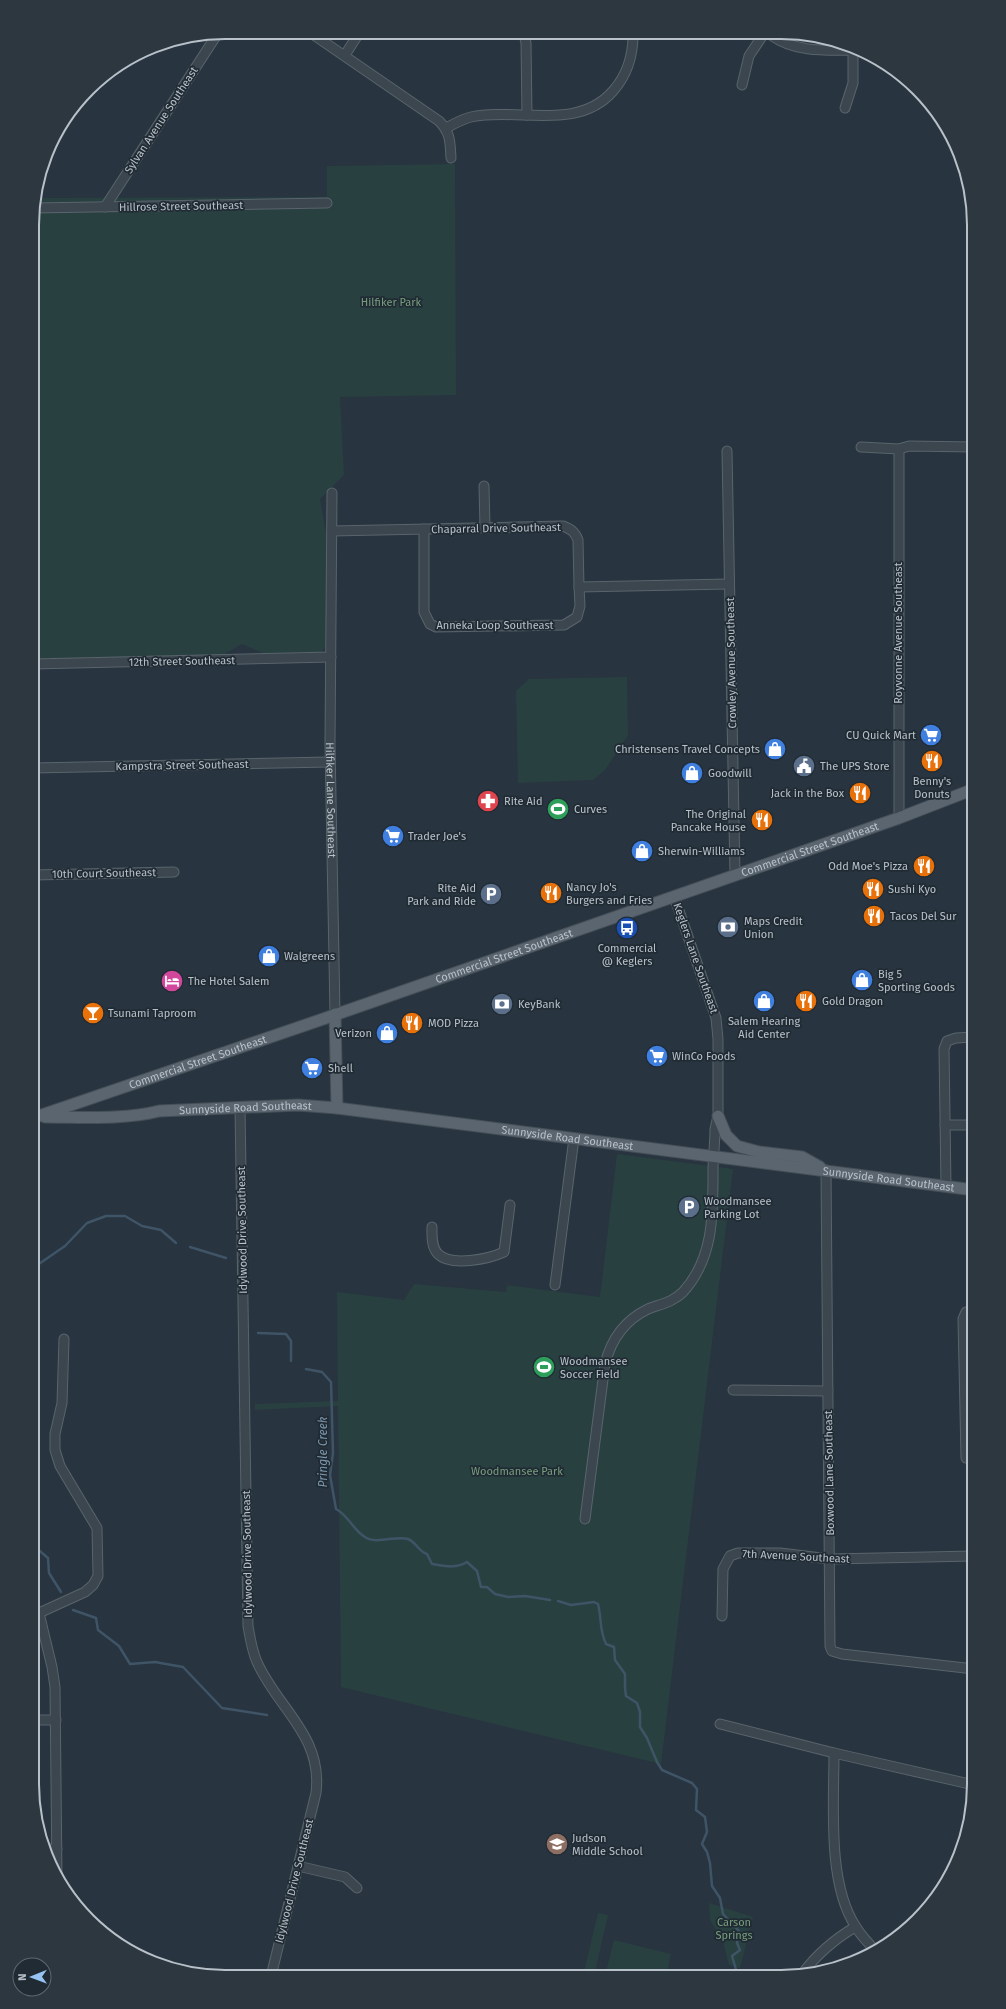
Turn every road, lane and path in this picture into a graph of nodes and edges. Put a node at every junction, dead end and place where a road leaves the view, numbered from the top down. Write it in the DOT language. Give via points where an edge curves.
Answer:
graph roads {
  1 [pos="214,39"];
  2 [pos="321,39"];
  3 [pos="355,39"];
  4 [pos="525,39"];
  5 [pos="633,39"];
  6 [pos="760,39"];
  7 [pos="778,39"];
  8 [pos="842,49"];
  9 [pos="345,55"];
  10 [pos="856,55"];
  11 [pos="742,85"];
  12 [pos="845,108"];
  13 [pos="527,115"];
  14 [pos="446,128"];
  15 [pos="451,158"];
  16 [pos="327,203"];
  17 [pos="105,207"];
  18 [pos="40,208"];
  19 [pos="967,446"];
  20 [pos="861,447"];
  21 [pos="899,449"];
  22 [pos="727,451"];
  23 [pos="484,486"];
  24 [pos="332,493"];
  25 [pos="485,528"];
  26 [pos="424,529"];
  27 [pos="332,531"];
  28 [pos="729,584"];
  29 [pos="580,587"];
  30 [pos="331,657"];
  31 [pos="39,664"];
  32 [pos="330,762"];
  33 [pos="39,768"];
  34 [pos="967,792"];
  35 [pos="899,818"];
  36 [pos="174,872"];
  37 [pos="39,875"];
  38 [pos="734,875"];
  39 [pos="674,896"];
  40 [pos="335,1014"];
  41 [pos="967,1037"];
  42 [pos="240,1108"];
  43 [pos="337,1108"];
  44 [pos="39,1116"];
  45 [pos="718,1116"];
  46 [pos="39,1118"];
  47 [pos="945,1125"];
  48 [pos="967,1125"];
  49 [pos="574,1138"];
  50 [pos="714,1156"];
  51 [pos="826,1170"];
  52 [pos="946,1186"];
  53 [pos="967,1189"];
  54 [pos="510,1205"];
  55 [pos="432,1227"];
  56 [pos="555,1285"];
  57 [pos="967,1314"];
  58 [pos="64,1339"];
  59 [pos="733,1390"];
  60 [pos="828,1391"];
  61 [pos="966,1458"];
  62 [pos="585,1519"];
  63 [pos="967,1556"];
  64 [pos="830,1559"];
  65 [pos="39,1612"];
  66 [pos="722,1616"];
  67 [pos="39,1624"];
  68 [pos="967,1668"];
  69 [pos="39,1720"];
  70 [pos="56,1720"];
  71 [pos="720,1724"];
  72 [pos="834,1754"];
  73 [pos="967,1783"];
  74 [pos="51,1849"];
  75 [pos="57,1849"];
  76 [pos="57,1864"];
  77 [pos="298,1866"];
  78 [pos="357,1888"];
  79 [pos="855,1927"];
  80 [pos="871,1946"];
  81 [pos="808,1968"];
  82 [pos="272,1970"];
  1 -- 17 [label="street, Sylvan Avenue Southeast"];
  2 -- 9 [label="street"];
  3 -- 9 [label="street"];
  4 -- 13 [label="street"];
  5 -- 13 [label="street" via="631,57 626,70 617,86 599,104 577,113"];
  6 -- 11 [label="street" via="749,56"];
  7 -- 8 [label="street" via="804,49"];
  9 -- 14 [label="street"];
  10 -- 12 [label="street" via="853,83"];
  13 -- 14 [label="street" via="470,117"];
  14 -- 15 [label="street"];
  16 -- 17 [label="street, Hillrose Street Southeast"];
  17 -- 18 [label="street, Hillrose Street Southeast"];
  19 -- 21 [label="street" via="910,446"];
  20 -- 21 [label="street"];
  21 -- 35 [label="street, Royvonne Avenue Southeast"];
  22 -- 28 [label="street, Crowley Avenue Southeast"];
  23 -- 25 [label="street"];
  24 -- 27 [label="street, Hilfiker Lane Southeast"];
  25 -- 26 [label="street, Chaparral Drive Southeast"];
  25 -- 29 [label="street, Chaparral Drive Southeast" via="563,526 570,529 578,540"];
  26 -- 27 [label="street, Chaparral Drive Southeast"];
  26 -- 29 [label="street, Anneka Loop Southeast" via="424,612 430,624 436,627 564,625 576,617 580,606"];
  27 -- 30 [label="street, Hilfiker Lane Southeast"];
  28 -- 29 [label="street"];
  28 -- 38 [label="street, Crowley Avenue Southeast"];
  30 -- 31 [label="street, 12th Street Southeast"];
  30 -- 32 [label="street, Hilfiker Lane Southeast"];
  32 -- 33 [label="street, Kampstra Street Southeast"];
  32 -- 40 [label="street, Hilfiker Lane Southeast"];
  34 -- 35 [label="main road, Commercial Street Southeast"];
  35 -- 38 [label="main road, Commercial Street Southeast"];
  36 -- 37 [label="street, 10th Court Southeast"];
  38 -- 39 [label="main road, Commercial Street Southeast"];
  39 -- 40 [label="main road, Commercial Street Southeast"];
  39 -- 45 [label="street, Keglers Lane Southeast" via="716,1018"];
  40 -- 43 [label="main road, Hilfiker Lane Southeast"];
  40 -- 44 [label="main road, Commercial Street Southeast"];
  41 -- 47 [label="street" via="947,1040 944,1049"];
  42 -- 43 [label="main road, Sunnyside Road Southeast" via="298,1105"];
  42 -- 46 [label="main road, Sunnyside Road Southeast"];
  42 -- 77 [label="street, Idylwood Drive Southeast" via="247,1614 250,1639 257,1662 310,1744 316,1763 316,1793"];
  43 -- 49 [label="main road, Sunnyside Road Southeast"];
  45 -- 50 [label="street, Keglers Lane Southeast"];
  45 -- 51 [label="main road" via="726,1136 737,1146 759,1152 802,1157"];
  47 -- 48 [label="street"];
  47 -- 52 [label="street"];
  49 -- 50 [label="main road, Sunnyside Road Southeast"];
  49 -- 56 [label="street"];
  50 -- 51 [label="main road, Sunnyside Road Southeast"];
  50 -- 62 [label="street, Keglers Lane Southeast" via="712,1225 707,1247 697,1270 683,1291 667,1303 636,1317 622,1329 609,1349"];
  51 -- 52 [label="main road, Sunnyside Road Southeast"];
  51 -- 60 [label="street, Boxwood Lane Southeast"];
  52 -- 53 [label="main road, Sunnyside Road Southeast"];
  54 -- 55 [label="street" via="504,1252 492,1257 450,1259 438,1254 434,1247"];
  57 -- 61 [label="street" via="963,1319"];
  58 -- 65 [label="street" via="62,1403 55,1434 55,1450 60,1466 97,1528 98,1576 85,1592"];
  59 -- 60 [label="street"];
  60 -- 64 [label="street, Boxwood Lane Southeast"];
  63 -- 64 [label="street, 7th Avenue Southeast"];
  64 -- 66 [label="street, 7th Avenue Southeast" via="780,1553 738,1553 730,1556 723,1569"];
  64 -- 68 [label="street, Boxwood Lane Southeast" via="832,1651"];
  67 -- 70 [label="street" via="54,1678"];
  69 -- 70 [label="street"];
  70 -- 75 [label="street"];
  71 -- 72 [label="street"];
  72 -- 73 [label="street"];
  72 -- 79 [label="street" via="833,1825 836,1868 846,1906"];
  74 -- 75 [label="street"];
  75 -- 76 [label="street"];
  77 -- 78 [label="street" via="345,1877"];
  77 -- 82 [label="street, Idylwood Drive Southeast"];
  79 -- 80 [label="street"];
  79 -- 81 [label="street" via="838,1937"];
}
